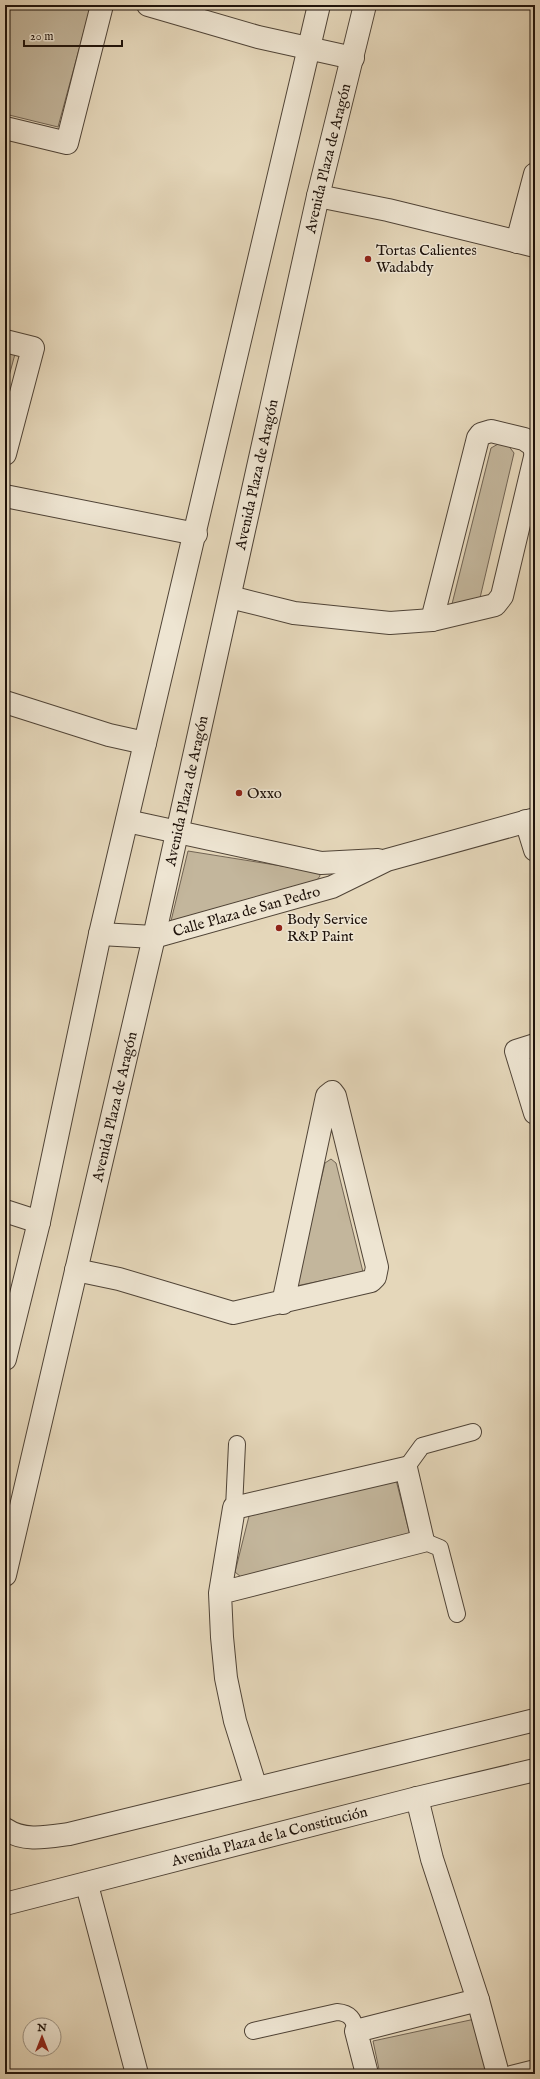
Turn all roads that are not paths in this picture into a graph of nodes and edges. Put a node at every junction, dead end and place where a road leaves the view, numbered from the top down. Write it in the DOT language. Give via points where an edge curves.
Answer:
graph roads {
  1 [pos="102,5"];
  2 [pos="148,5"];
  3 [pos="319,5"];
  4 [pos="365,5"];
  5 [pos="309,49"];
  6 [pos="353,58"];
  7 [pos="5,128"];
  8 [pos="535,174"];
  9 [pos="318,196"];
  10 [pos="526,244"];
  11 [pos="5,341"];
  12 [pos="535,451"];
  13 [pos="5,454"];
  14 [pos="535,457"];
  15 [pos="5,496"];
  16 [pos="196,534"];
  17 [pos="230,597"];
  18 [pos="432,620"];
  19 [pos="5,702"];
  20 [pos="145,743"];
  21 [pos="531,820"];
  22 [pos="127,821"];
  23 [pos="177,830"];
  24 [pos="535,850"];
  25 [pos="387,860"];
  26 [pos="100,934"];
  27 [pos="154,937"];
  28 [pos="535,1045"];
  29 [pos="535,1113"];
  30 [pos="5,1211"];
  31 [pos="39,1222"];
  32 [pos="76,1270"];
  33 [pos="283,1303"];
  34 [pos="5,1359"];
  35 [pos="473,1432"];
  36 [pos="237,1444"];
  37 [pos="406,1468"];
  38 [pos="234,1508"];
  39 [pos="423,1541"];
  40 [pos="5,1576"];
  41 [pos="220,1593"];
  42 [pos="457,1614"];
  43 [pos="535,1720"];
  44 [pos="535,1770"];
  45 [pos="256,1788"];
  46 [pos="417,1798"];
  47 [pos="5,1829"];
  48 [pos="87,1885"];
  49 [pos="5,1904"];
  50 [pos="478,2000"];
  51 [pos="253,2031"];
  52 [pos="356,2031"];
  53 [pos="535,2068"];
  54 [pos="137,2074"];
  55 [pos="367,2074"];
  56 [pos="498,2074"];
  57 [pos="511,2074"];
  1 -- 7 [label="street" via="67,143"];
  2 -- 5 [label="street"];
  3 -- 5 [label="street"];
  4 -- 6 [label="street, Avenida Plaza de Aragón"];
  5 -- 6 [label="street"];
  5 -- 16 [label="street"];
  6 -- 9 [label="street, Avenida Plaza de Aragón"];
  8 -- 10 [label="street"];
  9 -- 10 [label="street" via="388,210"];
  9 -- 17 [label="street, Avenida Plaza de Aragón"];
  11 -- 13 [label="street" via="33,348"];
  12 -- 18 [label="street" via="533,445 524,439 491,431 481,434 478,438"];
  14 -- 18 [label="street" via="499,601 490,607"];
  15 -- 16 [label="street"];
  16 -- 20 [label="street"];
  17 -- 18 [label="street" via="302,614 390,623"];
  17 -- 23 [label="street, Avenida Plaza de Aragón"];
  19 -- 20 [label="street" via="109,735"];
  20 -- 22 [label="street"];
  21 -- 24 [label="street"];
  21 -- 25 [label="street, Calle Plaza de San Pedro"];
  22 -- 23 [label="street, Calle Plaza de San Pedro"];
  22 -- 26 [label="street"];
  23 -- 25 [label="street, Calle Plaza de San Pedro" via="321,863"];
  23 -- 27 [label="street, Avenida Plaza de Aragón"];
  25 -- 27 [label="street, Calle Plaza de San Pedro" via="332,887"];
  26 -- 27 [label="street, Calle Plaza de San Pedro"];
  26 -- 31 [label="street"];
  27 -- 32 [label="street, Avenida Plaza de Aragón"];
  28 -- 29 [label="street" via="516,1051"];
  30 -- 31 [label="street"];
  31 -- 34 [label="street"];
  32 -- 33 [label="street" via="119,1279 233,1313"];
  32 -- 40 [label="street, Avenida Plaza de Aragón"];
  33 -- 33 [label="street" via="366,1283 375,1277 377,1272 378,1267 337,1103 332,1092 328,1096"];
  35 -- 37 [label="lane" via="422,1446"];
  36 -- 38 [label="lane"];
  37 -- 38 [label="street"];
  37 -- 39 [label="street"];
  38 -- 41 [label="street"];
  39 -- 41 [label="street"];
  39 -- 42 [label="lane" via="440,1548"];
  41 -- 45 [label="street" via="226,1678 235,1721"];
  43 -- 45 [label="street"];
  44 -- 46 [label="street, Avenida Plaza de la Constitución"];
  45 -- 47 [label="street" via="69,1834 39,1838 13,1834"];
  46 -- 48 [label="street, Avenida Plaza de la Constitución"];
  46 -- 50 [label="street" via="432,1859"];
  48 -- 49 [label="street, Avenida Plaza de la Constitución"];
  48 -- 54 [label="street"];
  50 -- 52 [label="street"];
  50 -- 56 [label="street"];
  51 -- 52 [label="lane" via="344,2012 351,2017"];
  52 -- 55 [label="street"];
  53 -- 57 [label="lane"];
}
